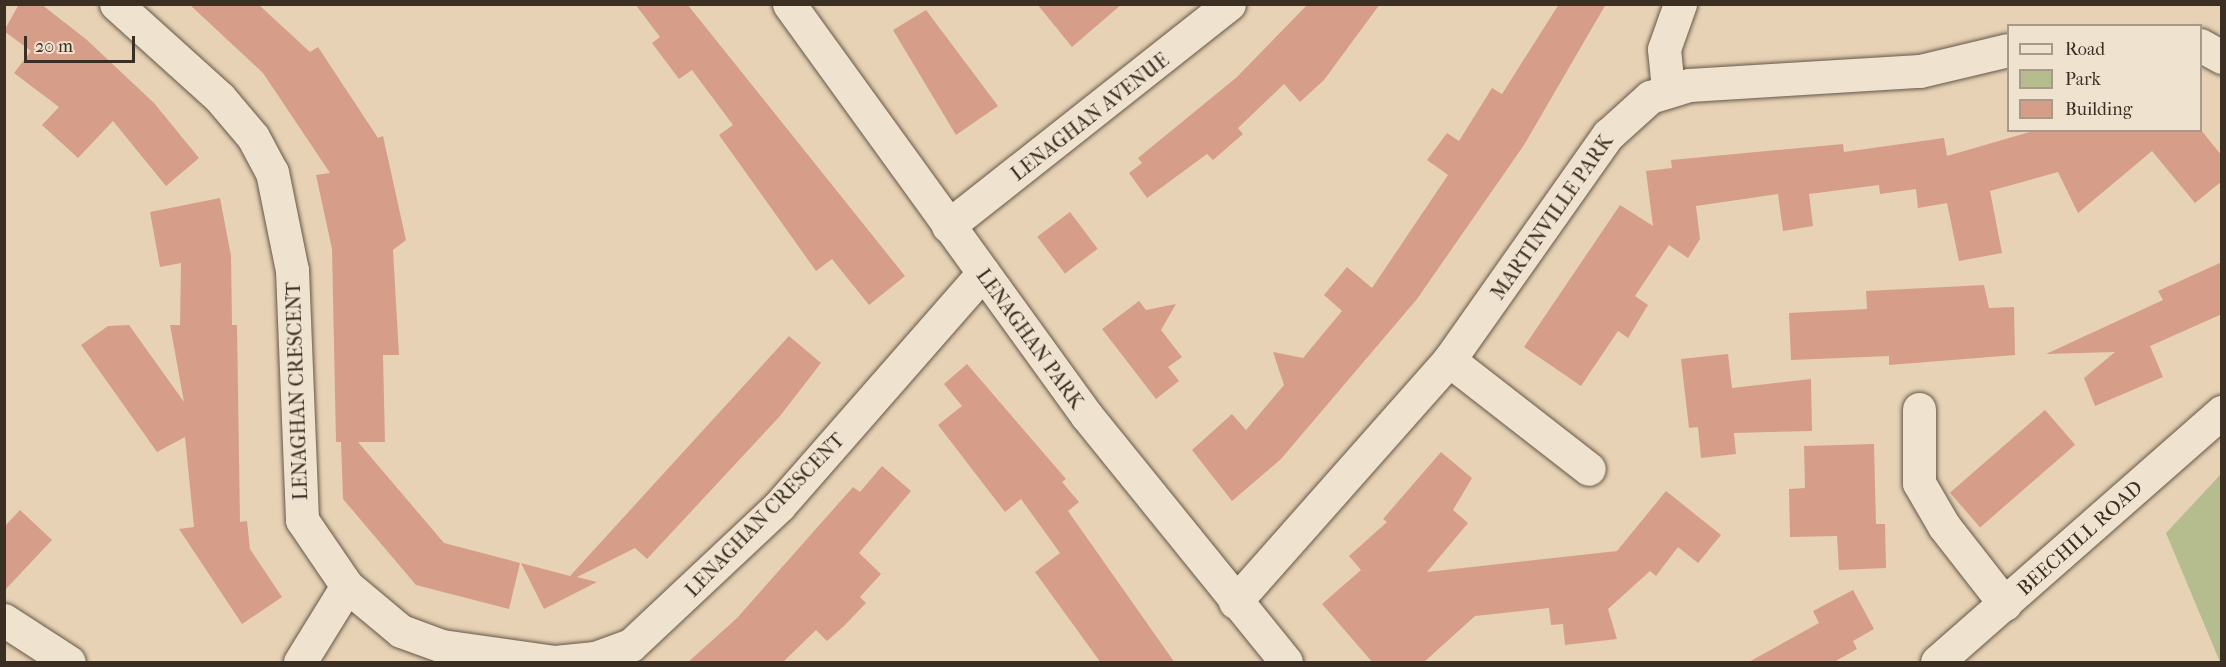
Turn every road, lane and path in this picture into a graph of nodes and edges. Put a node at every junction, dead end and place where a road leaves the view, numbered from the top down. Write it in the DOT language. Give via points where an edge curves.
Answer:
graph roads {
  1 [pos="116,4"];
  2 [pos="789,4"];
  3 [pos="1228,4"];
  4 [pos="1680,4"];
  5 [pos="2202,46"];
  6 [pos="2007,50"];
  7 [pos="2222,57"];
  8 [pos="1668,89"];
  9 [pos="948,226"];
  10 [pos="983,273"];
  11 [pos="1449,360"];
  12 [pos="1919,409"];
  13 [pos="2222,412"];
  14 [pos="1589,469"];
  15 [pos="347,586"];
  16 [pos="1235,602"];
  17 [pos="2005,604"];
  18 [pos="4,620"];
  19 [pos="69,663"];
  20 [pos="300,663"];
  21 [pos="1286,663"];
  22 [pos="1937,663"];
  1 -- 15 [label="street, LENAGHAN CRESCENT" via="220,98 253,137 272,172 292,270 302,520"];
  2 -- 9 [label="street, LENAGHAN PARK"];
  3 -- 9 [label="street, LENAGHAN AVENUE"];
  4 -- 8 [label="street" via="1664,49"];
  5 -- 7 [label="street"];
  6 -- 8 [label="street, MARTINVILLE PARK" via="1920,71"];
  8 -- 11 [label="street, MARTINVILLE PARK" via="1628,114 1608,135"];
  9 -- 10 [label="street, LENAGHAN PARK"];
  10 -- 15 [label="street, LENAGHAN CRESCENT" via="779,506 631,645 595,658 555,662 442,646 401,631"];
  10 -- 16 [label="street, LENAGHAN PARK" via="1153,504"];
  11 -- 14 [label="street"];
  11 -- 16 [label="street, MARTINVILLE PARK"];
  12 -- 17 [label="street" via="1919,483 1944,526"];
  13 -- 17 [label="street, BEECHILL ROAD"];
  15 -- 20 [label="street"];
  16 -- 21 [label="street, LENAGHAN PARK"];
  17 -- 22 [label="street, BEECHILL ROAD"];
  18 -- 19 [label="street"];
}
